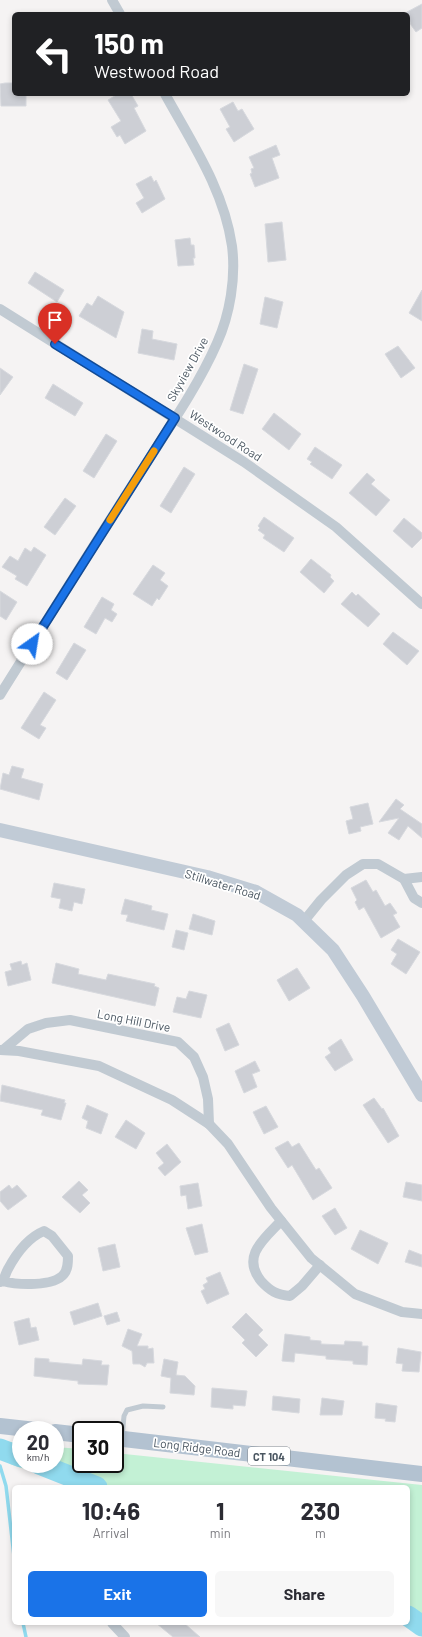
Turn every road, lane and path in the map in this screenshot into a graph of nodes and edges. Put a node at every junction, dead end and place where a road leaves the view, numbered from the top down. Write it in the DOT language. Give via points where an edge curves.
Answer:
graph roads {
  1 [pos="112,0"];
  2 [pos="119,12"];
  3 [pos="166,96"];
  4 [pos="1,311"];
  5 [pos="175,418"];
  6 [pos="422,604"];
  7 [pos="0,695"];
  8 [pos="0,830"];
  9 [pos="422,877"];
  10 [pos="404,878"];
  11 [pos="422,903"];
  12 [pos="304,921"];
  13 [pos="2,1050"];
  14 [pos="422,1094"];
  15 [pos="209,1124"];
  16 [pos="281,1221"];
  17 [pos="320,1265"];
  18 [pos="1,1282"];
  19 [pos="422,1314"];
  20 [pos="163,1407"];
  21 [pos="123,1421"];
  22 [pos="0,1426"];
  23 [pos="12,1427"];
  24 [pos="124,1439"];
  25 [pos="422,1474"];
  26 [pos="114,1625"];
  27 [pos="125,1637"];
  1 -- 2 [label="street"];
  3 -- 5 [label="street, Skyview Drive" via="210,174 224,207 232,247 232,290 224,325 207,364"];
  4 -- 5 [label="street, Westwood Road"];
  5 -- 6 [label="street, Westwood Road" via="244,462 336,527"];
  5 -- 7 [label="street, Skyview Drive"];
  8 -- 12 [label="main road, Stillwater Road" via="207,877 256,892"];
  9 -- 10 [label="street"];
  10 -- 11 [label="street" via="414,898"];
  10 -- 12 [label="street" via="378,864 363,864 346,875"];
  12 -- 14 [label="main road, Stillwater Road" via="333,950"];
  13 -- 15 [label="street, Long Hill Drive" via="99,1066 172,1100"];
  13 -- 15 [label="street, Long Hill Drive" via="28,1029 46,1022 70,1020 178,1042 194,1056 203,1077 208,1099"];
  15 -- 16 [label="street, Long Hill Drive" via="228,1144"];
  16 -- 17 [label="street, Long Hill Drive" via="311,1258"];
  16 -- 17 [label="street" via="259,1245 253,1257 252,1266 269,1290 279,1295 290,1296"];
  17 -- 19 [label="street, Long Hill Drive" via="355,1294 402,1312"];
  18 -- 18 [label="street" via="17,1285 55,1280 64,1274 68,1267 68,1256 52,1236 44,1231 33,1235 21,1249"];
  20 -- 21 [label="lane" via="143,1406 127,1410"];
  22 -- 23 [label="main road"];
  24 -- 25 [label="main road, Long Ridge Road / CT 104"];
  26 -- 27 [label="street"];
}
